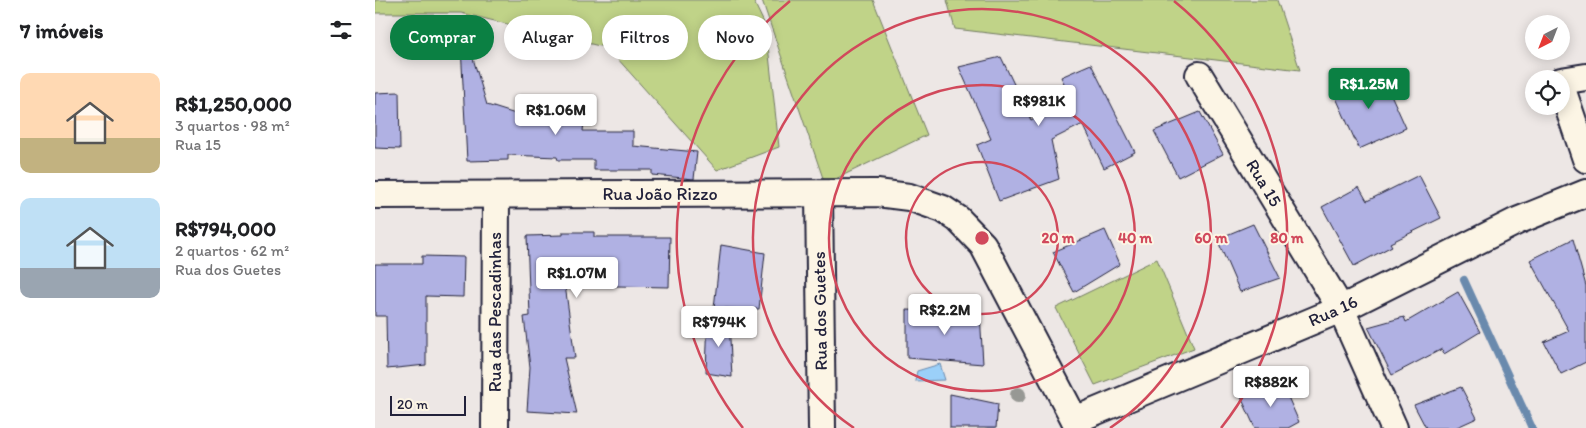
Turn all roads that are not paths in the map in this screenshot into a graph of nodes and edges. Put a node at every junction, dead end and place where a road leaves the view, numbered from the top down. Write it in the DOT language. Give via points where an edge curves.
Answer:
graph roads {
  1 [pos="1199,74"];
  2 [pos="1586,77"];
  3 [pos="1570,80"];
  4 [pos="1570,112"];
  5 [pos="1586,159"];
  6 [pos="1586,193"];
  7 [pos="819,194"];
  8 [pos="375,195"];
  9 [pos="495,195"];
  10 [pos="1341,309"];
  11 [pos="1077,424"];
  12 [pos="495,428"];
  13 [pos="822,428"];
  14 [pos="1394,428"];
  1 -- 10 [label="street, Rua 15"];
  2 -- 3 [label="street"];
  4 -- 5 [label="street"];
  6 -- 10 [label="street, Rua 16" via="1517,221"];
  7 -- 9 [label="street, Rua João Rizzo"];
  7 -- 11 [label="street, Rua João Rizzo" via="877,193 909,198 943,209 958,219 983,246"];
  7 -- 13 [label="street, Rua dos Guetes"];
  8 -- 9 [label="street, Rua João Rizzo"];
  9 -- 12 [label="street, Rua das Pescadinhas"];
  10 -- 11 [label="street, Rua 16"];
  10 -- 14 [label="street, Rua 15"];
}
